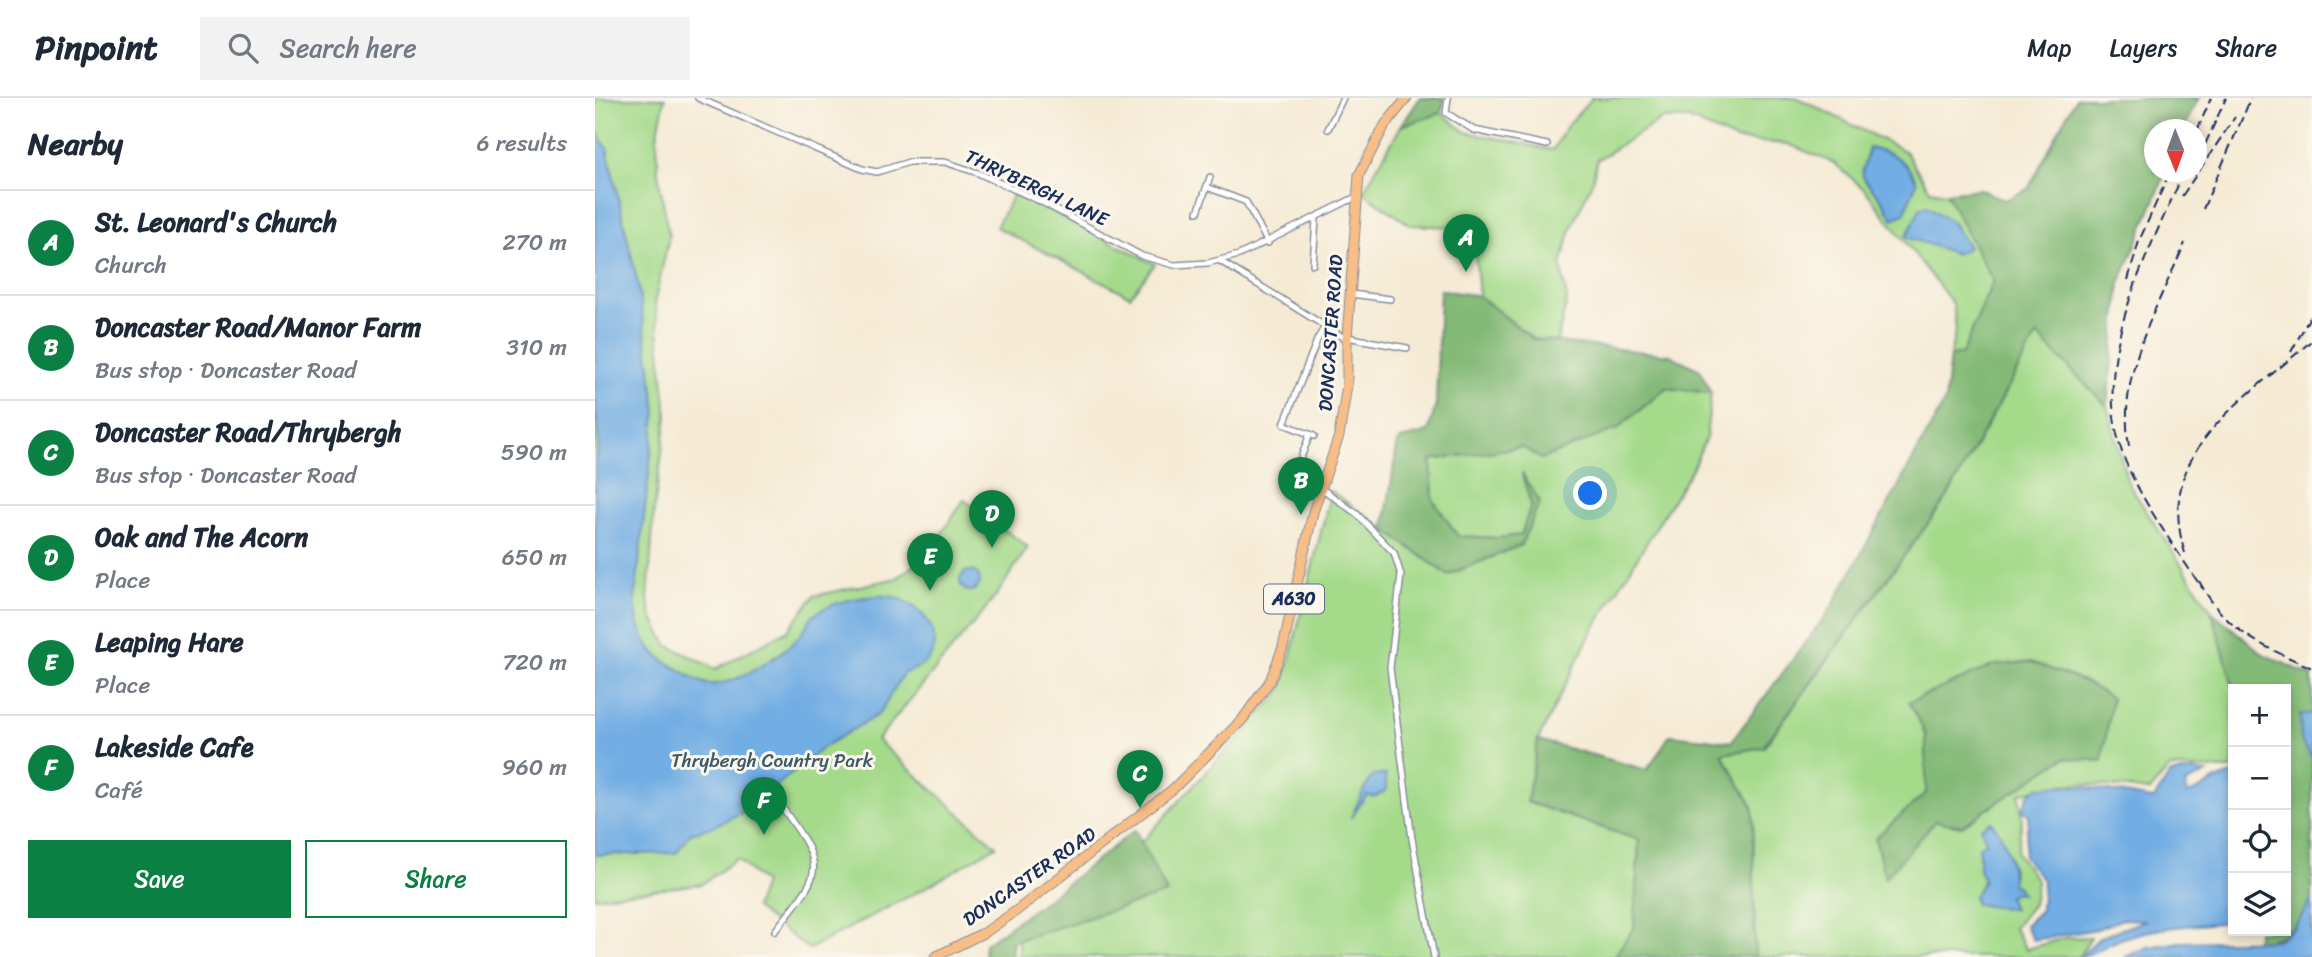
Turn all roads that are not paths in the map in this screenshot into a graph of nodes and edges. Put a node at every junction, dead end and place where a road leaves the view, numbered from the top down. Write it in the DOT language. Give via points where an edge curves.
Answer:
graph roads {
  1 [pos="698,98"];
  2 [pos="1343,98"];
  3 [pos="1407,98"];
  4 [pos="1448,98"];
  5 [pos="1328,129"];
  6 [pos="1548,145"];
  7 [pos="1210,177"];
  8 [pos="1207,187"];
  9 [pos="1356,197"];
  10 [pos="1198,212"];
  11 [pos="1316,219"];
  12 [pos="1268,243"];
  13 [pos="1220,261"];
  14 [pos="1313,264"];
  15 [pos="1351,294"];
  16 [pos="1389,299"];
  17 [pos="1326,325"];
  18 [pos="1347,338"];
  19 [pos="1407,348"];
  20 [pos="1297,468"];
  21 [pos="1321,488"];
  22 [pos="784,810"];
  23 [pos="775,930"];
  24 [pos="935,957"];
  25 [pos="1434,957"];
  1 -- 13 [label="street, THRYBERGH LANE" via="862,169 886,171 920,161 945,162 978,173 1163,264"];
  2 -- 5 [label="street"];
  3 -- 9 [label="main road, DONCASTER ROAD / A630" via="1373,146 1359,175"];
  4 -- 6 [label="street" via="1446,113 1474,130"];
  7 -- 8 [label="street"];
  8 -- 10 [label="street"];
  8 -- 12 [label="street" via="1246,202"];
  9 -- 11 [label="street"];
  9 -- 15 [label="main road, DONCASTER ROAD / A630"];
  11 -- 12 [label="street"];
  11 -- 14 [label="street"];
  12 -- 13 [label="street"];
  13 -- 17 [label="street"];
  15 -- 16 [label="street"];
  15 -- 18 [label="main road, DONCASTER ROAD / A630"];
  17 -- 18 [label="street"];
  17 -- 20 [label="street" via="1285,424 1312,435"];
  18 -- 19 [label="street"];
  18 -- 21 [label="main road, DONCASTER ROAD / A630" via="1344,410"];
  21 -- 24 [label="main road, DONCASTER ROAD / A630" via="1306,535 1283,647 1269,681 1242,720 1174,789 1060,879 987,931"];
  21 -- 25 [label="street" via="1357,514 1394,553 1401,576 1390,668 1412,839"];
  22 -- 23 [label="street" via="811,849 816,866 813,881"];
}
